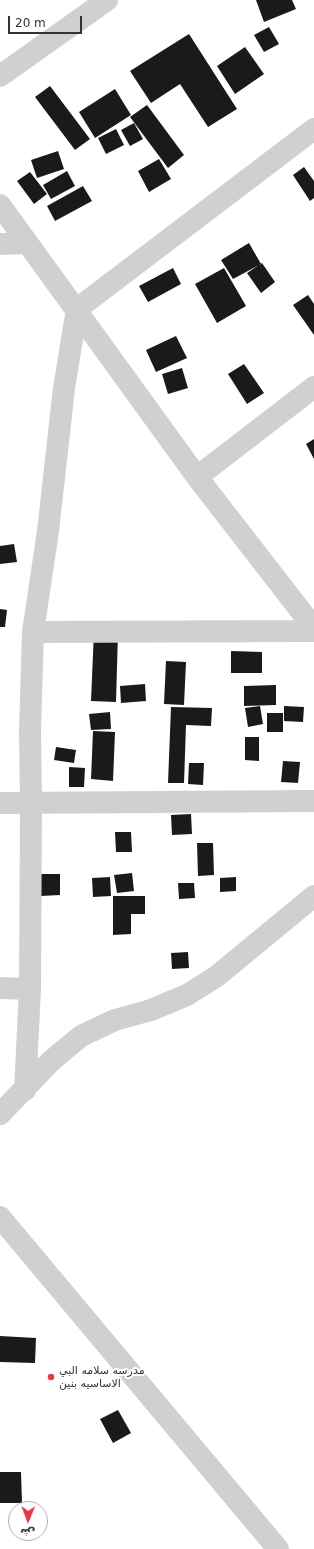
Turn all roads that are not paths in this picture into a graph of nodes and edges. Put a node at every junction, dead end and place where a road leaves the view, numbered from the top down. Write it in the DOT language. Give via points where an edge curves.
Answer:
graph roads {
  1 [pos="107,0"];
  2 [pos="0,76"];
  3 [pos="314,129"];
  4 [pos="0,205"];
  5 [pos="27,243"];
  6 [pos="0,244"];
  7 [pos="76,309"];
  8 [pos="314,387"];
  9 [pos="197,477"];
  10 [pos="314,630"];
  11 [pos="33,632"];
  12 [pos="314,801"];
  13 [pos="0,803"];
  14 [pos="31,803"];
  15 [pos="314,896"];
  16 [pos="0,988"];
  17 [pos="30,989"];
  18 [pos="25,1090"];
  19 [pos="0,1114"];
  20 [pos="0,1217"];
  21 [pos="278,1549"];
  1 -- 2 [label="street"];
  3 -- 7 [label="street"];
  4 -- 5 [label="street"];
  5 -- 6 [label="street"];
  5 -- 7 [label="street"];
  7 -- 9 [label="street"];
  7 -- 11 [label="street"];
  8 -- 9 [label="street"];
  9 -- 10 [label="street"];
  10 -- 11 [label="street"];
  11 -- 14 [label="street"];
  12 -- 14 [label="street"];
  13 -- 14 [label="street"];
  14 -- 17 [label="street"];
  15 -- 18 [label="street" via="217,976 187,995 151,1010 115,1020 81,1036 51,1061"];
  16 -- 17 [label="street"];
  17 -- 18 [label="street"];
  18 -- 19 [label="street"];
  20 -- 21 [label="street"];
}
